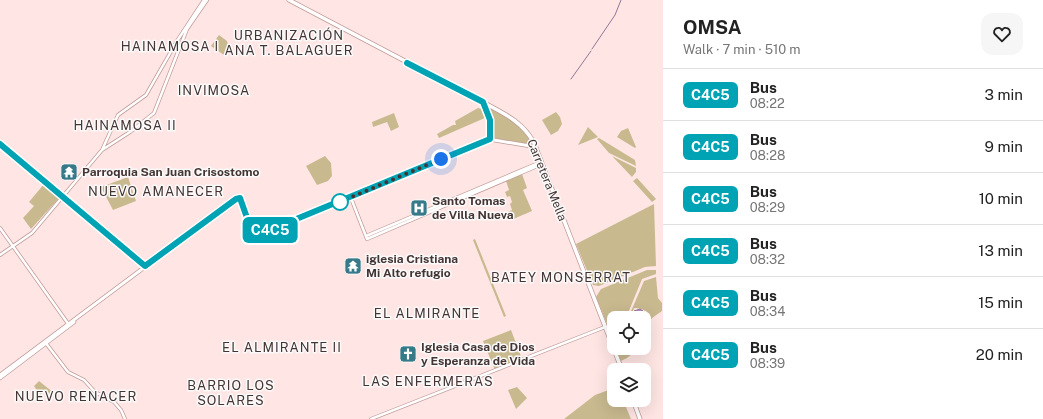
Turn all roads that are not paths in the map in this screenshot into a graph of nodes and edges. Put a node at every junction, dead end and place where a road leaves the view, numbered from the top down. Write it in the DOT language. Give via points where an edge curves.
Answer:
graph roads {
  1 [pos="205,0"];
  2 [pos="289,0"];
  3 [pos="483,102"];
  4 [pos="490,139"];
  5 [pos="0,144"];
  6 [pos="536,147"];
  7 [pos="102,150"];
  8 [pos="542,163"];
  9 [pos="62,197"];
  10 [pos="351,198"];
  11 [pos="0,228"];
  12 [pos="13,246"];
  13 [pos="0,255"];
  14 [pos="146,267"];
  15 [pos="68,325"];
  16 [pos="605,327"];
  17 [pos="45,342"];
  18 [pos="619,363"];
  19 [pos="0,377"];
  20 [pos="636,407"];
  21 [pos="125,419"];
  22 [pos="371,419"];
  23 [pos="640,419"];
  1 -- 7 [label="street" via="177,41 146,95 118,115"];
  1 -- 7 [label="street" via="187,29 154,113"];
  2 -- 3 [label="main road, Carretera Mella"];
  3 -- 4 [label="main road" via="490,120"];
  3 -- 6 [label="main road, Carretera Mella" via="523,127"];
  4 -- 6 [label="main road"];
  4 -- 10 [label="main road"];
  5 -- 9 [label="main road"];
  6 -- 8 [label="main road, Carretera Mella"];
  7 -- 9 [label="street"];
  8 -- 10 [label="street" via="366,237"];
  8 -- 16 [label="main road, Carretera Mella"];
  9 -- 12 [label="street" via="32,233"];
  9 -- 14 [label="main road"];
  10 -- 14 [label="main road" via="256,235 252,232 240,198 237,198"];
  11 -- 12 [label="street"];
  12 -- 13 [label="street"];
  12 -- 15 [label="street"];
  14 -- 15 [label="main road"];
  15 -- 17 [label="main road"];
  16 -- 18 [label="main road, Carretera Mella"];
  16 -- 22 [label="street"];
  17 -- 19 [label="main road"];
  17 -- 21 [label="street" via="68,372 84,380 95,392 114,402"];
  20 -- 23 [label="main road"];
}
